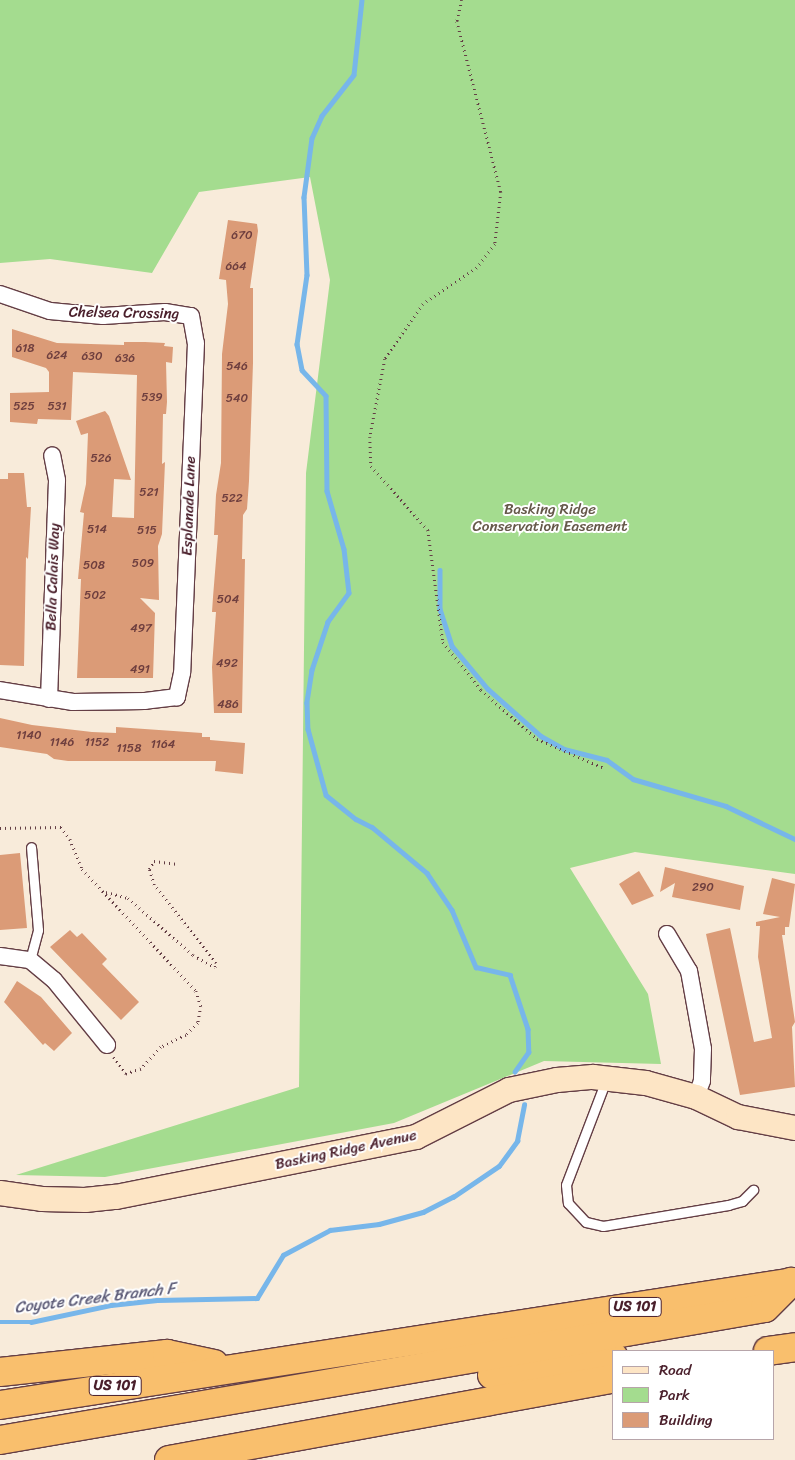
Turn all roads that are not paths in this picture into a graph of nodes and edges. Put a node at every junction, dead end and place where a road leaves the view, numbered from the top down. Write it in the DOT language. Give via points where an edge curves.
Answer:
graph roads {
  1 [pos="0,294"];
  2 [pos="191,316"];
  3 [pos="52,455"];
  4 [pos="0,690"];
  5 [pos="49,698"];
  6 [pos="32,847"];
  7 [pos="667,934"];
  8 [pos="0,956"];
  9 [pos="30,960"];
  10 [pos="107,1045"];
  11 [pos="607,1078"];
  12 [pos="696,1097"];
  13 [pos="795,1128"];
  14 [pos="753,1190"];
  15 [pos="0,1192"];
  16 [pos="793,1282"];
  17 [pos="795,1347"];
  18 [pos="775,1350"];
  19 [pos="612,1357"];
  20 [pos="230,1367"];
  21 [pos="0,1372"];
  22 [pos="612,1378"];
  23 [pos="0,1405"];
  24 [pos="0,1440"];
  25 [pos="0,1456"];
  26 [pos="169,1460"];
  1 -- 2 [label="street, Chelsea Crossing" via="50,311 103,316 165,312"];
  2 -- 5 [label="street, Esplanade Lane" via="196,343 182,673 177,697 74,702"];
  3 -- 5 [label="street, Bella Calais Way" via="57,480"];
  4 -- 5 [label="street"];
  6 -- 9 [label="lane" via="38,930"];
  7 -- 12 [label="street" via="689,971 703,1049 702,1081"];
  8 -- 9 [label="street"];
  9 -- 10 [label="street" via="54,980"];
  11 -- 12 [label="street, Basking Ridge Avenue" via="646,1083"];
  11 -- 14 [label="lane" via="566,1185 568,1203 586,1222 604,1226 728,1205 742,1201"];
  11 -- 15 [label="street, Basking Ridge Avenue" via="557,1080 509,1090 416,1137 116,1197 42,1199"];
  12 -- 13 [label="street, Basking Ridge Avenue" via="738,1117"];
  16 -- 20 [label="highway, US 101"];
  16 -- 24 [label="highway" via="765,1308"];
  17 -- 18 [label="highway"];
  19 -- 25 [label="highway" via="218,1417"];
  20 -- 21 [label="highway" via="167,1354"];
  20 -- 23 [label="highway, US 101"];
  22 -- 26 [label="highway"];
}
